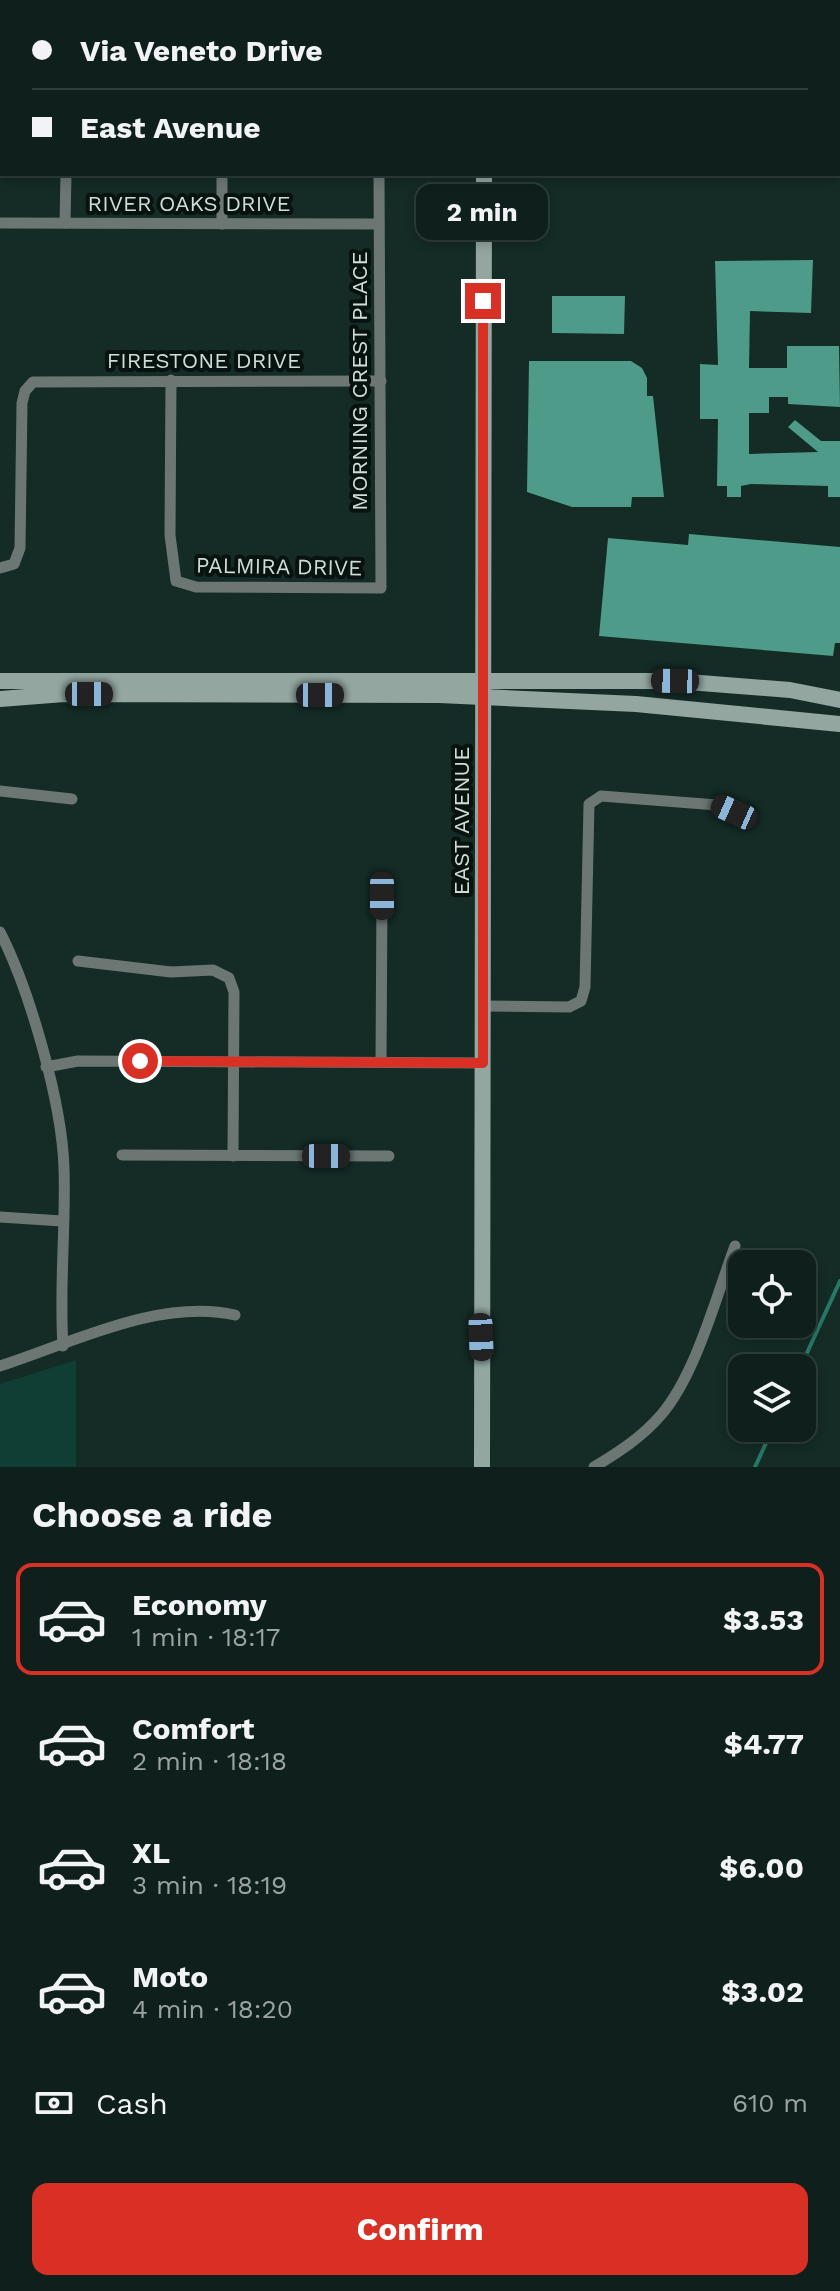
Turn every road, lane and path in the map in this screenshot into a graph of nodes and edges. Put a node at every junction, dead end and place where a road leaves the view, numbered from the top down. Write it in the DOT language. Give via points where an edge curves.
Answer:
graph roads {
  1 [pos="66,176"];
  2 [pos="222,176"];
  3 [pos="379,176"];
  4 [pos="484,176"];
  5 [pos="0,223"];
  6 [pos="65,223"];
  7 [pos="222,224"];
  8 [pos="379,224"];
  9 [pos="171,380"];
  10 [pos="381,381"];
  11 [pos="0,568"];
  12 [pos="381,588"];
  13 [pos="0,681"];
  14 [pos="482,689"];
  15 [pos="0,699"];
  16 [pos="840,700"];
  17 [pos="840,724"];
  18 [pos="0,791"];
  19 [pos="72,799"];
  20 [pos="750,820"];
  21 [pos="382,896"];
  22 [pos="0,932"];
  23 [pos="78,961"];
  24 [pos="483,1006"];
  25 [pos="234,1061"];
  26 [pos="381,1062"];
  27 [pos="483,1063"];
  28 [pos="46,1067"];
  29 [pos="122,1155"];
  30 [pos="233,1156"];
  31 [pos="389,1156"];
  32 [pos="0,1217"];
  33 [pos="62,1221"];
  34 [pos="735,1246"];
  35 [pos="235,1315"];
  36 [pos="63,1346"];
  37 [pos="0,1366"];
  38 [pos="482,1467"];
  39 [pos="594,1467"];
  1 -- 6 [label="street"];
  2 -- 7 [label="street"];
  3 -- 8 [label="street, MORNING CREST PLACE"];
  4 -- 14 [label="main road, EAST AVENUE"];
  5 -- 6 [label="street, RIVER OAKS DRIVE"];
  6 -- 7 [label="street, RIVER OAKS DRIVE"];
  7 -- 8 [label="street, RIVER OAKS DRIVE"];
  8 -- 10 [label="street, MORNING CREST PLACE"];
  9 -- 10 [label="street, FIRESTONE DRIVE"];
  9 -- 11 [label="street, FIRESTONE DRIVE" via="40,380 28,386 22,403 20,548 14,564"];
  9 -- 12 [label="street, PALMIRA DRIVE" via="171,555 176,581 196,587"];
  10 -- 12 [label="street, MORNING CREST PLACE"];
  13 -- 14 [label="main road"];
  14 -- 15 [label="main road"];
  14 -- 16 [label="main road" via="675,681 790,690"];
  14 -- 17 [label="main road"];
  14 -- 24 [label="main road, EAST AVENUE"];
  18 -- 19 [label="street"];
  20 -- 24 [label="street" via="717,805 601,796 589,804 581,1001 569,1007"];
  21 -- 26 [label="street"];
  22 -- 28 [label="street"];
  23 -- 25 [label="street" via="225,974 234,992"];
  24 -- 27 [label="main road, EAST AVENUE"];
  25 -- 26 [label="street"];
  25 -- 28 [label="street" via="78,1061"];
  25 -- 30 [label="street"];
  26 -- 27 [label="street"];
  27 -- 38 [label="main road, EAST AVENUE"];
  28 -- 33 [label="street" via="62,1145"];
  29 -- 30 [label="street"];
  30 -- 31 [label="street"];
  32 -- 33 [label="street"];
  33 -- 36 [label="street"];
  34 -- 39 [label="street" via="688,1369 663,1413 634,1442"];
  35 -- 36 [label="street" via="172,1311"];
  36 -- 37 [label="street"];
}
